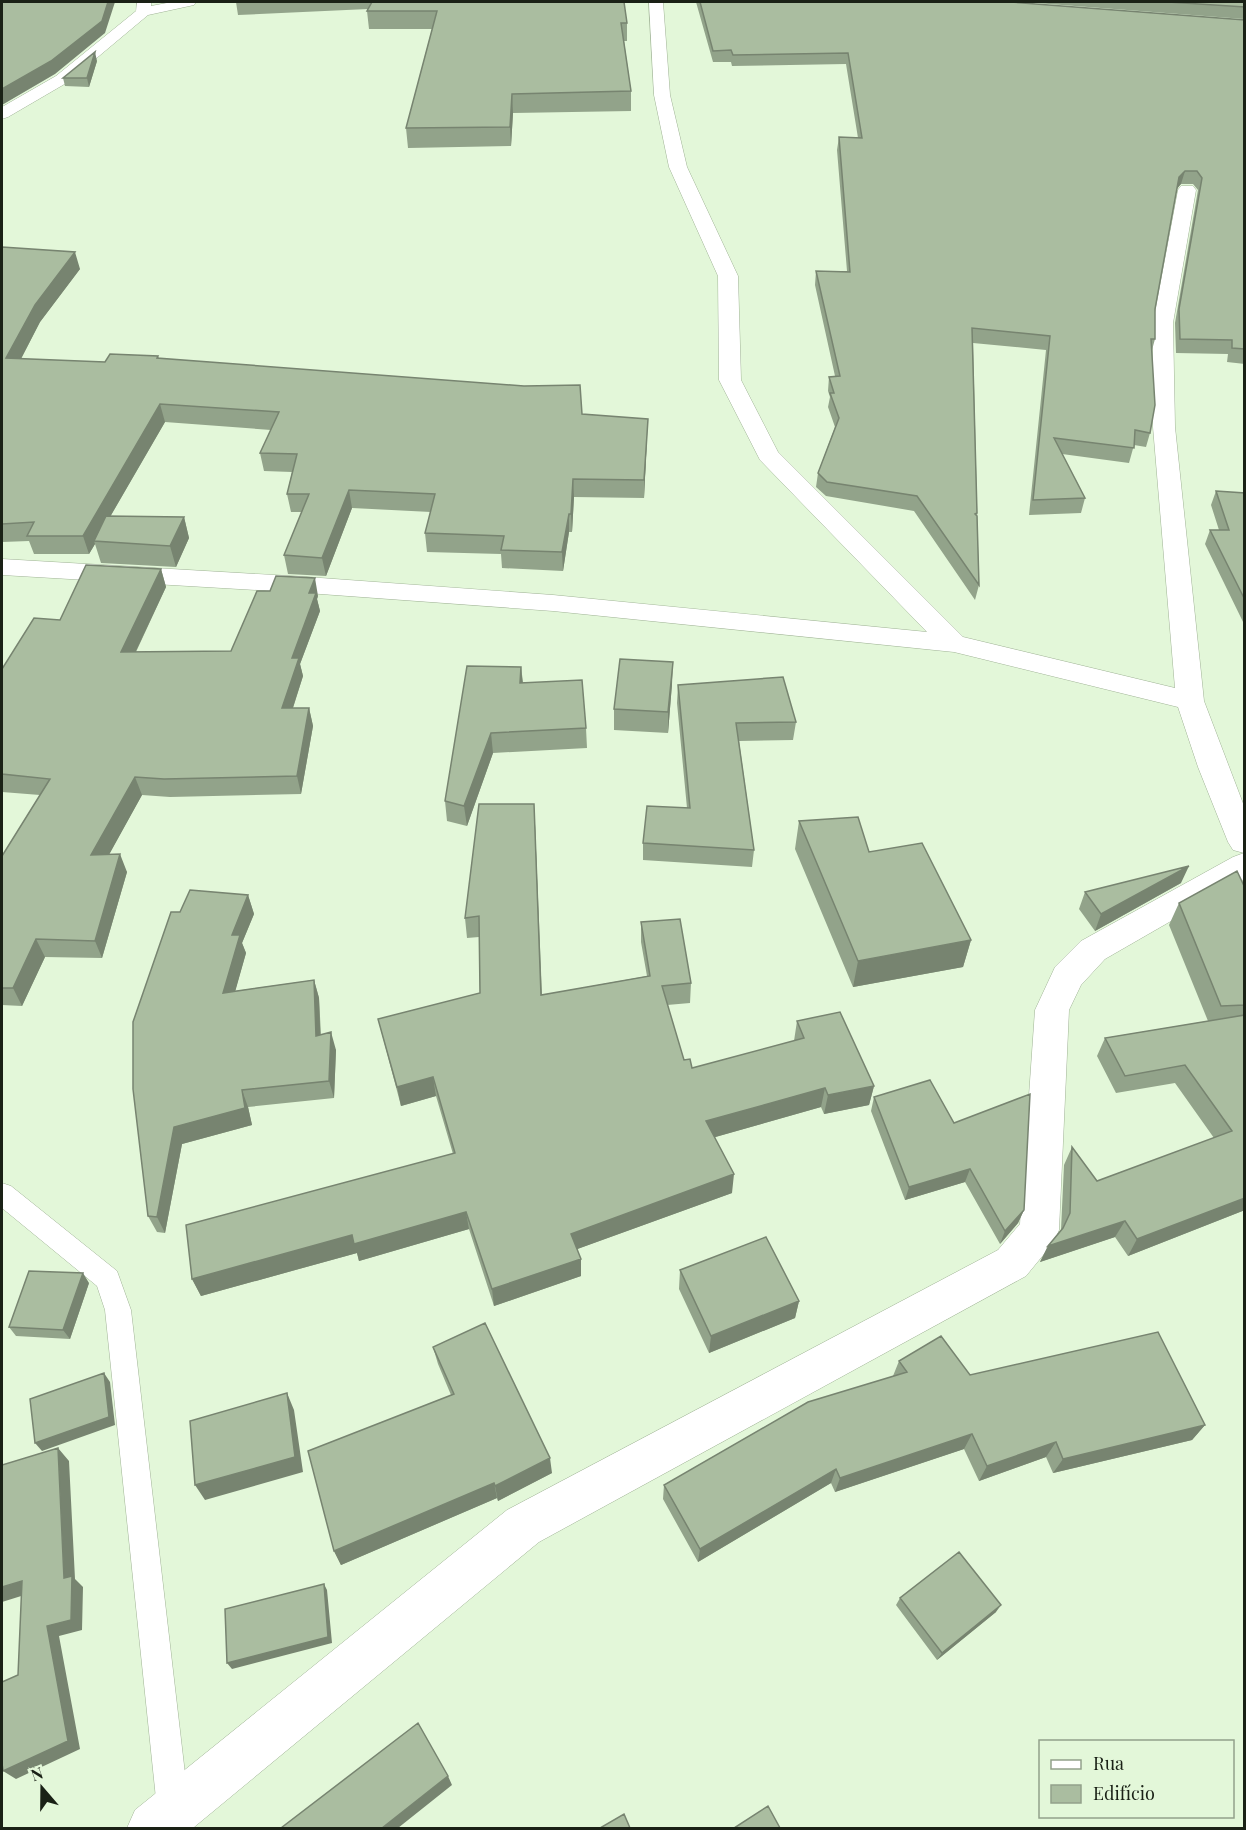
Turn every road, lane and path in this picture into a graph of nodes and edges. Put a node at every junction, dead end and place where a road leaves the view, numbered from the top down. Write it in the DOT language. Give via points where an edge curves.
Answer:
graph roads {
  1 [pos="189,2"];
  2 [pos="656,2"];
  3 [pos="143,7"];
  4 [pos="2,114"];
  5 [pos="1187,190"];
  6 [pos="2,567"];
  7 [pos="954,643"];
  8 [pos="1190,701"];
  9 [pos="1245,842"];
  10 [pos="1245,866"];
  11 [pos="2,1194"];
  12 [pos="163,1820"];
  1 -- 3 [label="street"];
  2 -- 7 [label="street" via="662,95 678,167 728,276 730,380 768,455"];
  3 -- 4 [label="street" via="62,79"];
  5 -- 8 [label="street" via="1163,335 1164,427"];
  6 -- 7 [label="street" via="552,603"];
  7 -- 8 [label="street"];
  8 -- 9 [label="street"];
  10 -- 12 [label="street" via="1093,950 1067,977 1052,1010 1039,1230 1012,1263 523,1526"];
  11 -- 12 [label="lane" via="108,1279 118,1310"];
}
